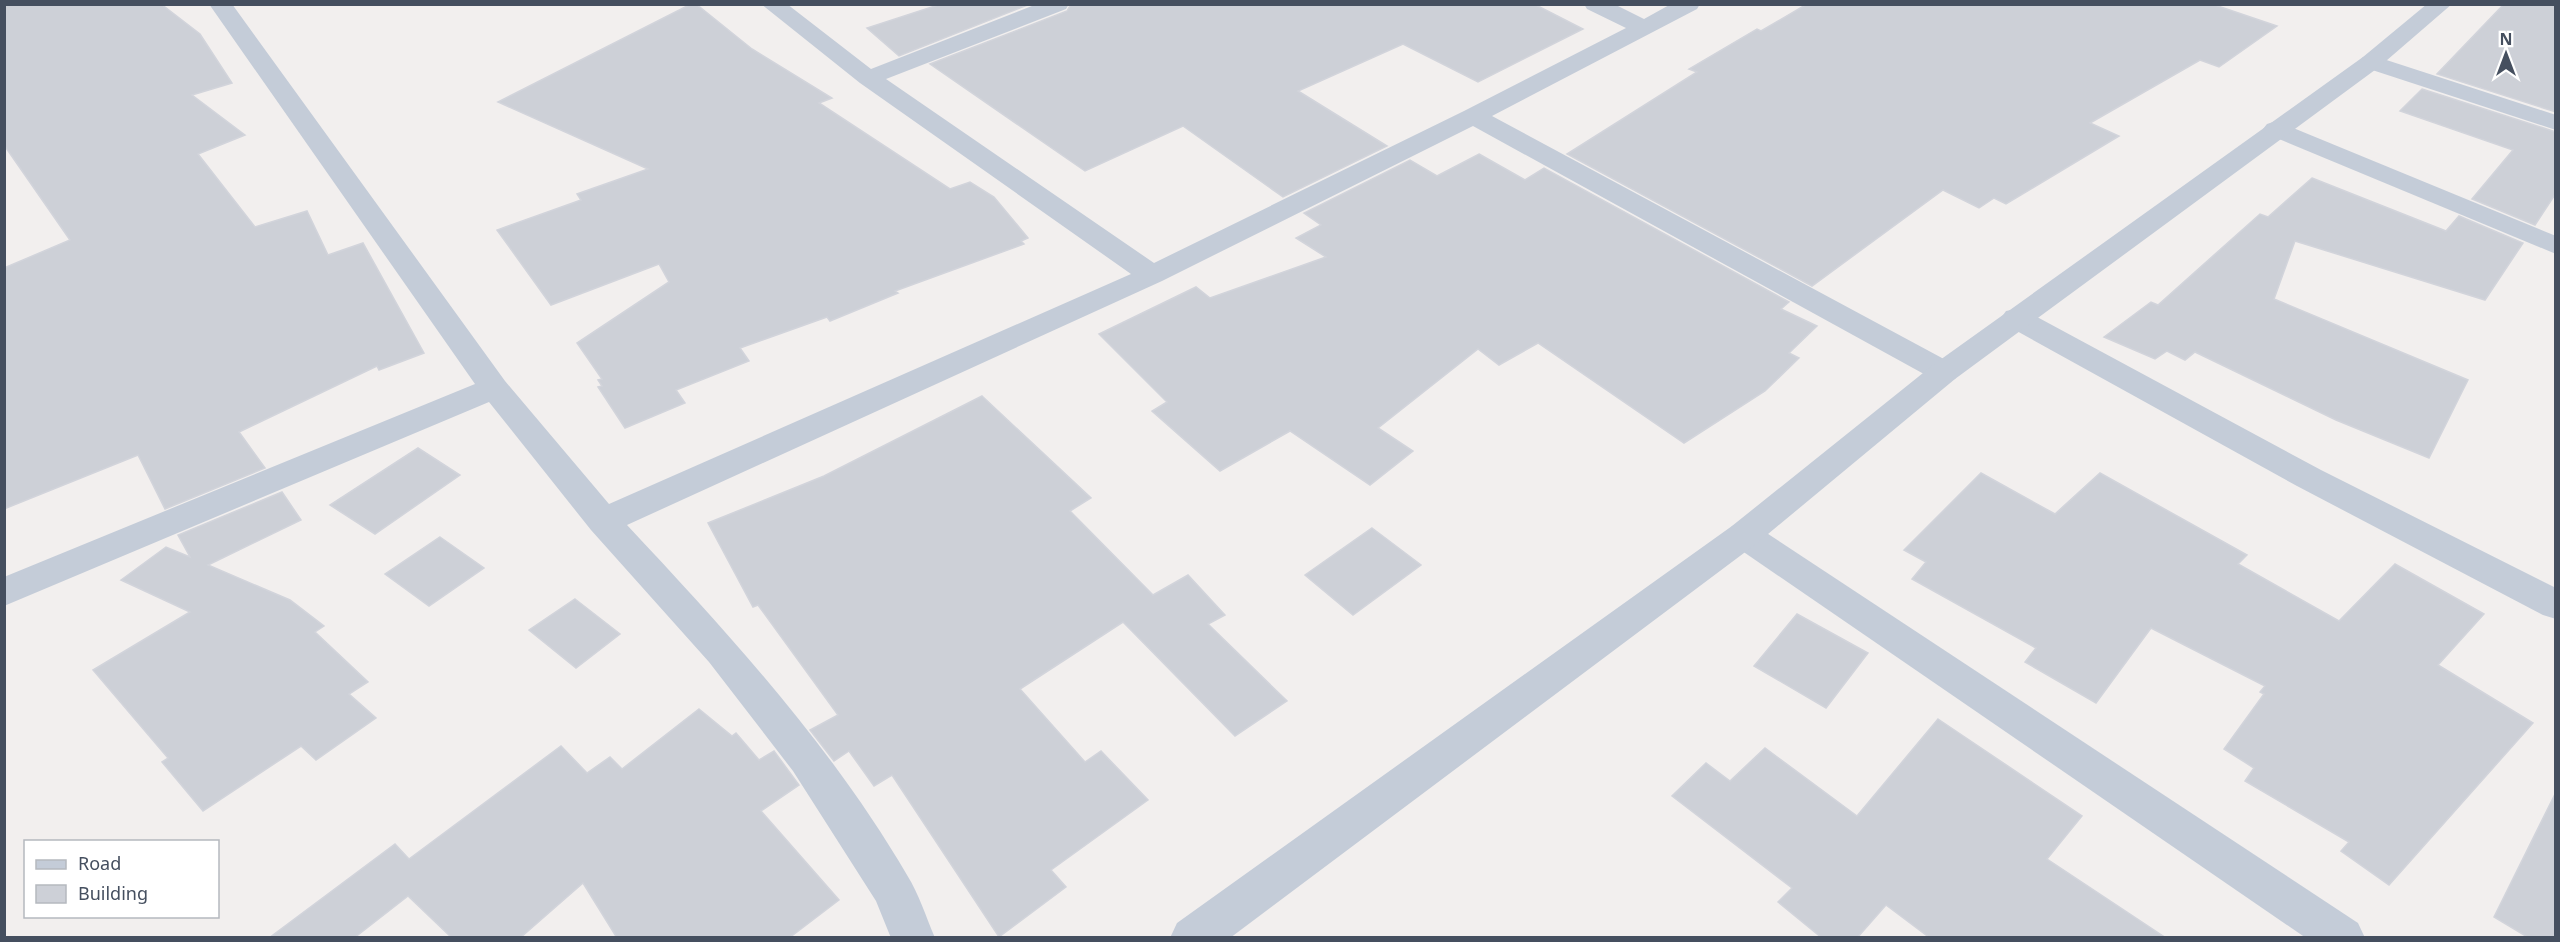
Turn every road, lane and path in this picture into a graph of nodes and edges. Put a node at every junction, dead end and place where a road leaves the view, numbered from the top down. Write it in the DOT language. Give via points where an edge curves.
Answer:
graph roads {
  1 [pos="220,4"];
  2 [pos="772,4"];
  3 [pos="1058,4"];
  4 [pos="1594,4"];
  5 [pos="1689,4"];
  6 [pos="2441,4"];
  7 [pos="1642,27"];
  8 [pos="2371,62"];
  9 [pos="868,78"];
  10 [pos="1473,116"];
  11 [pos="2556,123"];
  12 [pos="2276,129"];
  13 [pos="2556,246"];
  14 [pos="1152,275"];
  15 [pos="2016,318"];
  16 [pos="1944,372"];
  17 [pos="494,388"];
  18 [pos="603,521"];
  19 [pos="1744,535"];
  20 [pos="4,592"];
  21 [pos="2556,605"];
  22 [pos="1211,933"];
  23 [pos="913,938"];
  24 [pos="2343,938"];
  1 -- 17 [label="street"];
  2 -- 9 [label="street"];
  3 -- 9 [label="street"];
  4 -- 7 [label="street"];
  5 -- 7 [label="street"];
  6 -- 8 [label="street"];
  7 -- 10 [label="street"];
  8 -- 11 [label="street"];
  8 -- 12 [label="street"];
  9 -- 14 [label="street"];
  10 -- 14 [label="street"];
  10 -- 16 [label="street"];
  12 -- 13 [label="street"];
  12 -- 15 [label="street"];
  14 -- 18 [label="street"];
  15 -- 16 [label="street"];
  15 -- 21 [label="street" via="2309,478"];
  16 -- 19 [label="street"];
  17 -- 18 [label="street"];
  17 -- 20 [label="street"];
  18 -- 23 [label="street" via="722,652 807,759 893,891"];
  19 -- 22 [label="street"];
  19 -- 24 [label="street"];
}
